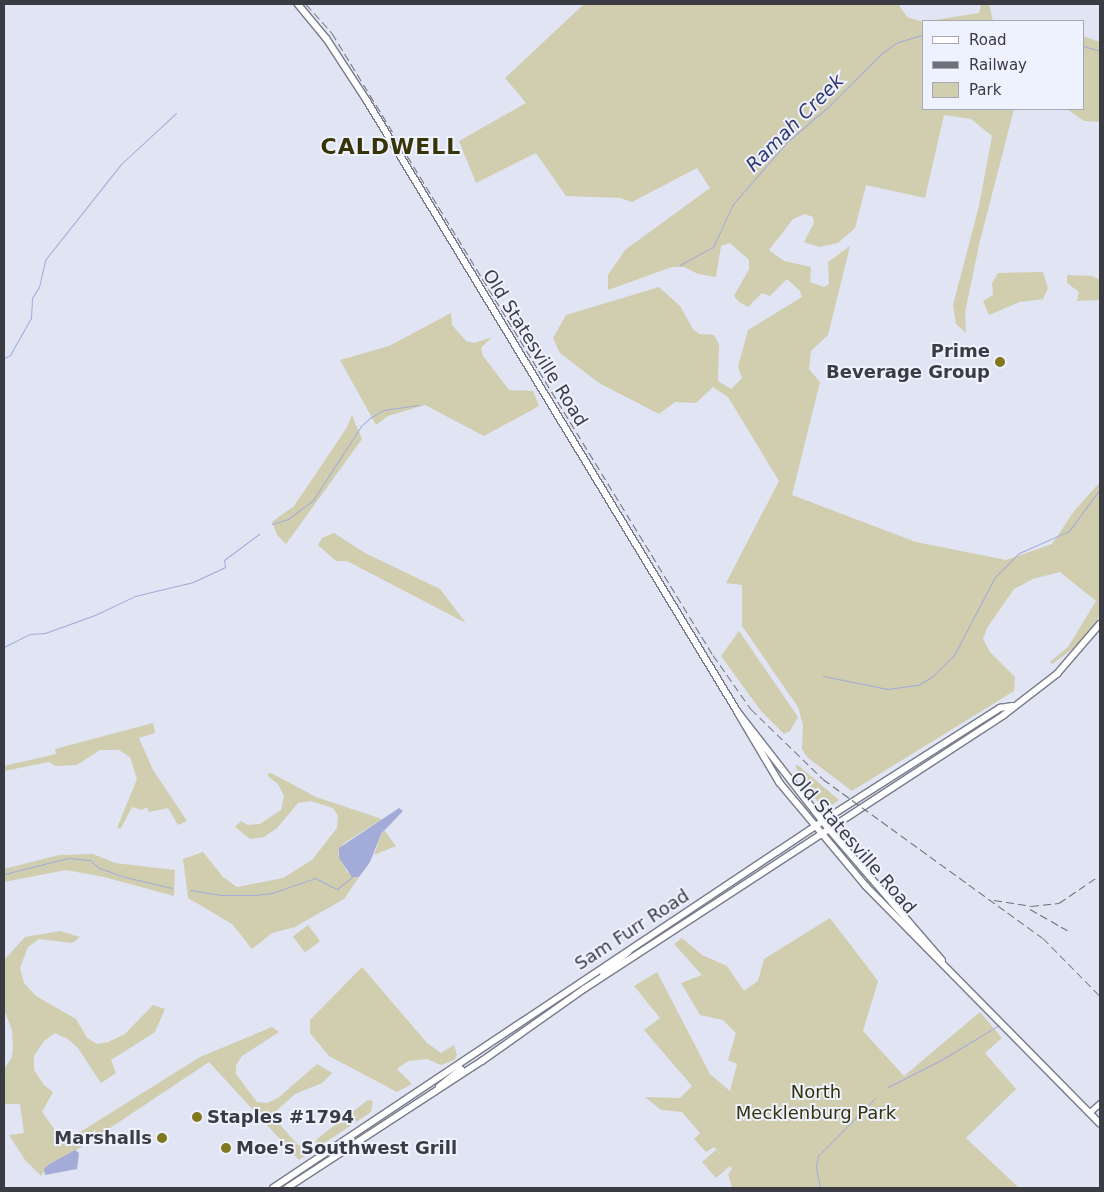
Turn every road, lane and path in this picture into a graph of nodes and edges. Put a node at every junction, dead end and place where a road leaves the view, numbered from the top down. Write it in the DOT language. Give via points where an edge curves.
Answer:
graph roads {
  1 [pos="298,4"];
  2 [pos="1100,624"];
  3 [pos="1012,706"];
  4 [pos="738,712"];
  5 [pos="822,821"];
  6 [pos="814,827"];
  7 [pos="829,829"];
  8 [pos="821,834"];
  9 [pos="880,899"];
  10 [pos="916,927"];
  11 [pos="628,951"];
  12 [pos="942,960"];
  13 [pos="584,989"];
  14 [pos="500,1039"];
  15 [pos="439,1089"];
  16 [pos="1100,1102"];
  17 [pos="394,1108"];
  18 [pos="1090,1112"];
  19 [pos="1100,1123"];
  20 [pos="339,1154"];
  21 [pos="273,1188"];
  22 [pos="287,1188"];
  1 -- 4 [label="main road, Old Statesville Road" via="327,39 368,102"];
  2 -- 3 [label="main road, Sam Furr Road" via="1057,674"];
  3 -- 5 [label="main road, Sam Furr Road" via="1000,708"];
  3 -- 7 [label="main road, Sam Furr Road" via="1004,715"];
  4 -- 5 [label="main road, Old Statesville Road"];
  4 -- 6 [label="main road, Old Statesville Road" via="763,760"];
  5 -- 6 [label="main road, Sam Furr Road"];
  5 -- 7 [label="main road, Old Statesville Road"];
  6 -- 8 [label="main road, Old Statesville Road"];
  6 -- 11 [label="main road, Sam Furr Road"];
  7 -- 8 [label="main road, Sam Furr Road"];
  7 -- 10 [label="main road, Old Statesville Road"];
  8 -- 9 [label="main road, Old Statesville Road"];
  8 -- 13 [label="main road, Sam Furr Road"];
  9 -- 10 [label="main road" via="908,925"];
  9 -- 12 [label="main road, Old Statesville Road"];
  10 -- 12 [label="main road, Old Statesville Road"];
  11 -- 13 [label="main road"];
  11 -- 14 [label="main road, Sam Furr Road"];
  12 -- 18 [label="main road, Old Statesville Road"];
  13 -- 15 [label="main road, Sam Furr Road"];
  14 -- 15 [label="main road" via="442,1083"];
  14 -- 17 [label="main road, Sam Furr Road"];
  15 -- 20 [label="main road, Sam Furr Road"];
  16 -- 18 [label="street"];
  17 -- 20 [label="main road" via="390,1116"];
  17 -- 21 [label="main road, Sam Furr Road"];
  18 -- 19 [label="main road, Old Statesville Road"];
  20 -- 22 [label="main road, Sam Furr Road"];
}
